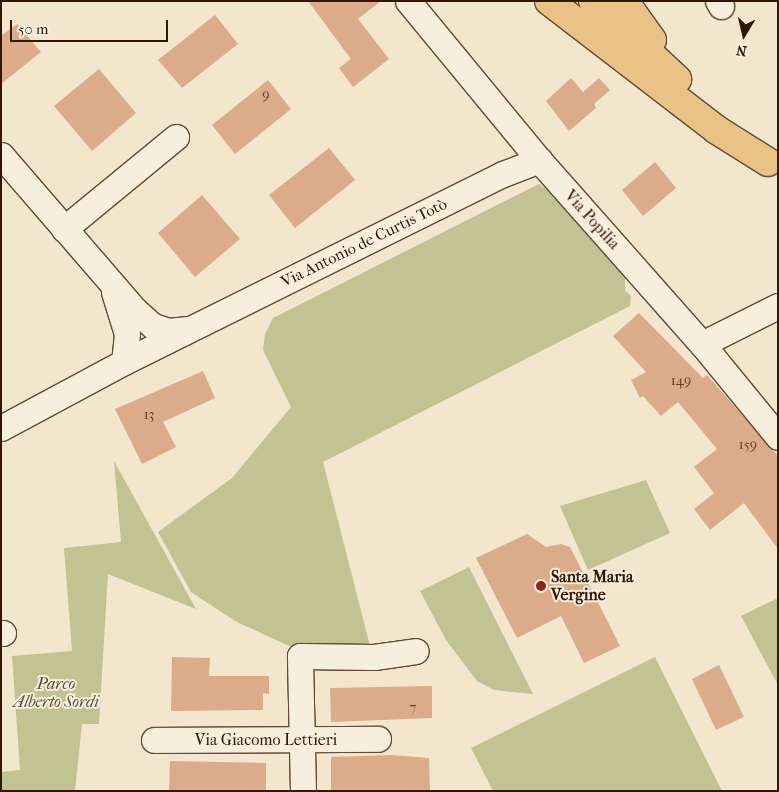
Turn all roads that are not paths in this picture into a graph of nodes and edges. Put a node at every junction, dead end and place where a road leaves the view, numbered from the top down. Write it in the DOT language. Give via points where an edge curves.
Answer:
graph roads {
  1 [pos="408,1"];
  2 [pos="549,1"];
  3 [pos="593,1"];
  4 [pos="624,1"];
  5 [pos="679,81"];
  6 [pos="176,137"];
  7 [pos="1,155"];
  8 [pos="539,160"];
  9 [pos="773,166"];
  10 [pos="64,229"];
  11 [pos="108,281"];
  12 [pos="778,306"];
  13 [pos="135,310"];
  14 [pos="191,329"];
  15 [pos="702,344"];
  16 [pos="133,357"];
  17 [pos="1,428"];
  18 [pos="778,436"];
  19 [pos="416,651"];
  20 [pos="378,739"];
  21 [pos="154,740"];
  22 [pos="301,740"];
  23 [pos="303,791"];
  1 -- 8 [label="street, Via Popilia"];
  2 -- 9 [label="main road" via="717,130"];
  3 -- 5 [label="main road"];
  4 -- 5 [label="main road"];
  5 -- 9 [label="main road"];
  6 -- 10 [label="street"];
  7 -- 10 [label="street"];
  8 -- 14 [label="street, Via Antonio de Curtis Totò" via="503,174"];
  8 -- 15 [label="street, Via Popilia"];
  10 -- 11 [label="street"];
  11 -- 13 [label="street"];
  11 -- 16 [label="street" via="120,306"];
  12 -- 15 [label="street"];
  13 -- 14 [label="street" via="153,326 168,331"];
  13 -- 16 [label="street"];
  14 -- 16 [label="street, Via Antonio de Curtis Totò"];
  15 -- 18 [label="street, Via Popilia"];
  16 -- 17 [label="street, Via Antonio de Curtis Totò"];
  19 -- 22 [label="street" via="374,657 300,656"];
  20 -- 22 [label="street, Via Giacomo Lettieri"];
  21 -- 22 [label="street, Via Giacomo Lettieri"];
  22 -- 23 [label="street"];
}
